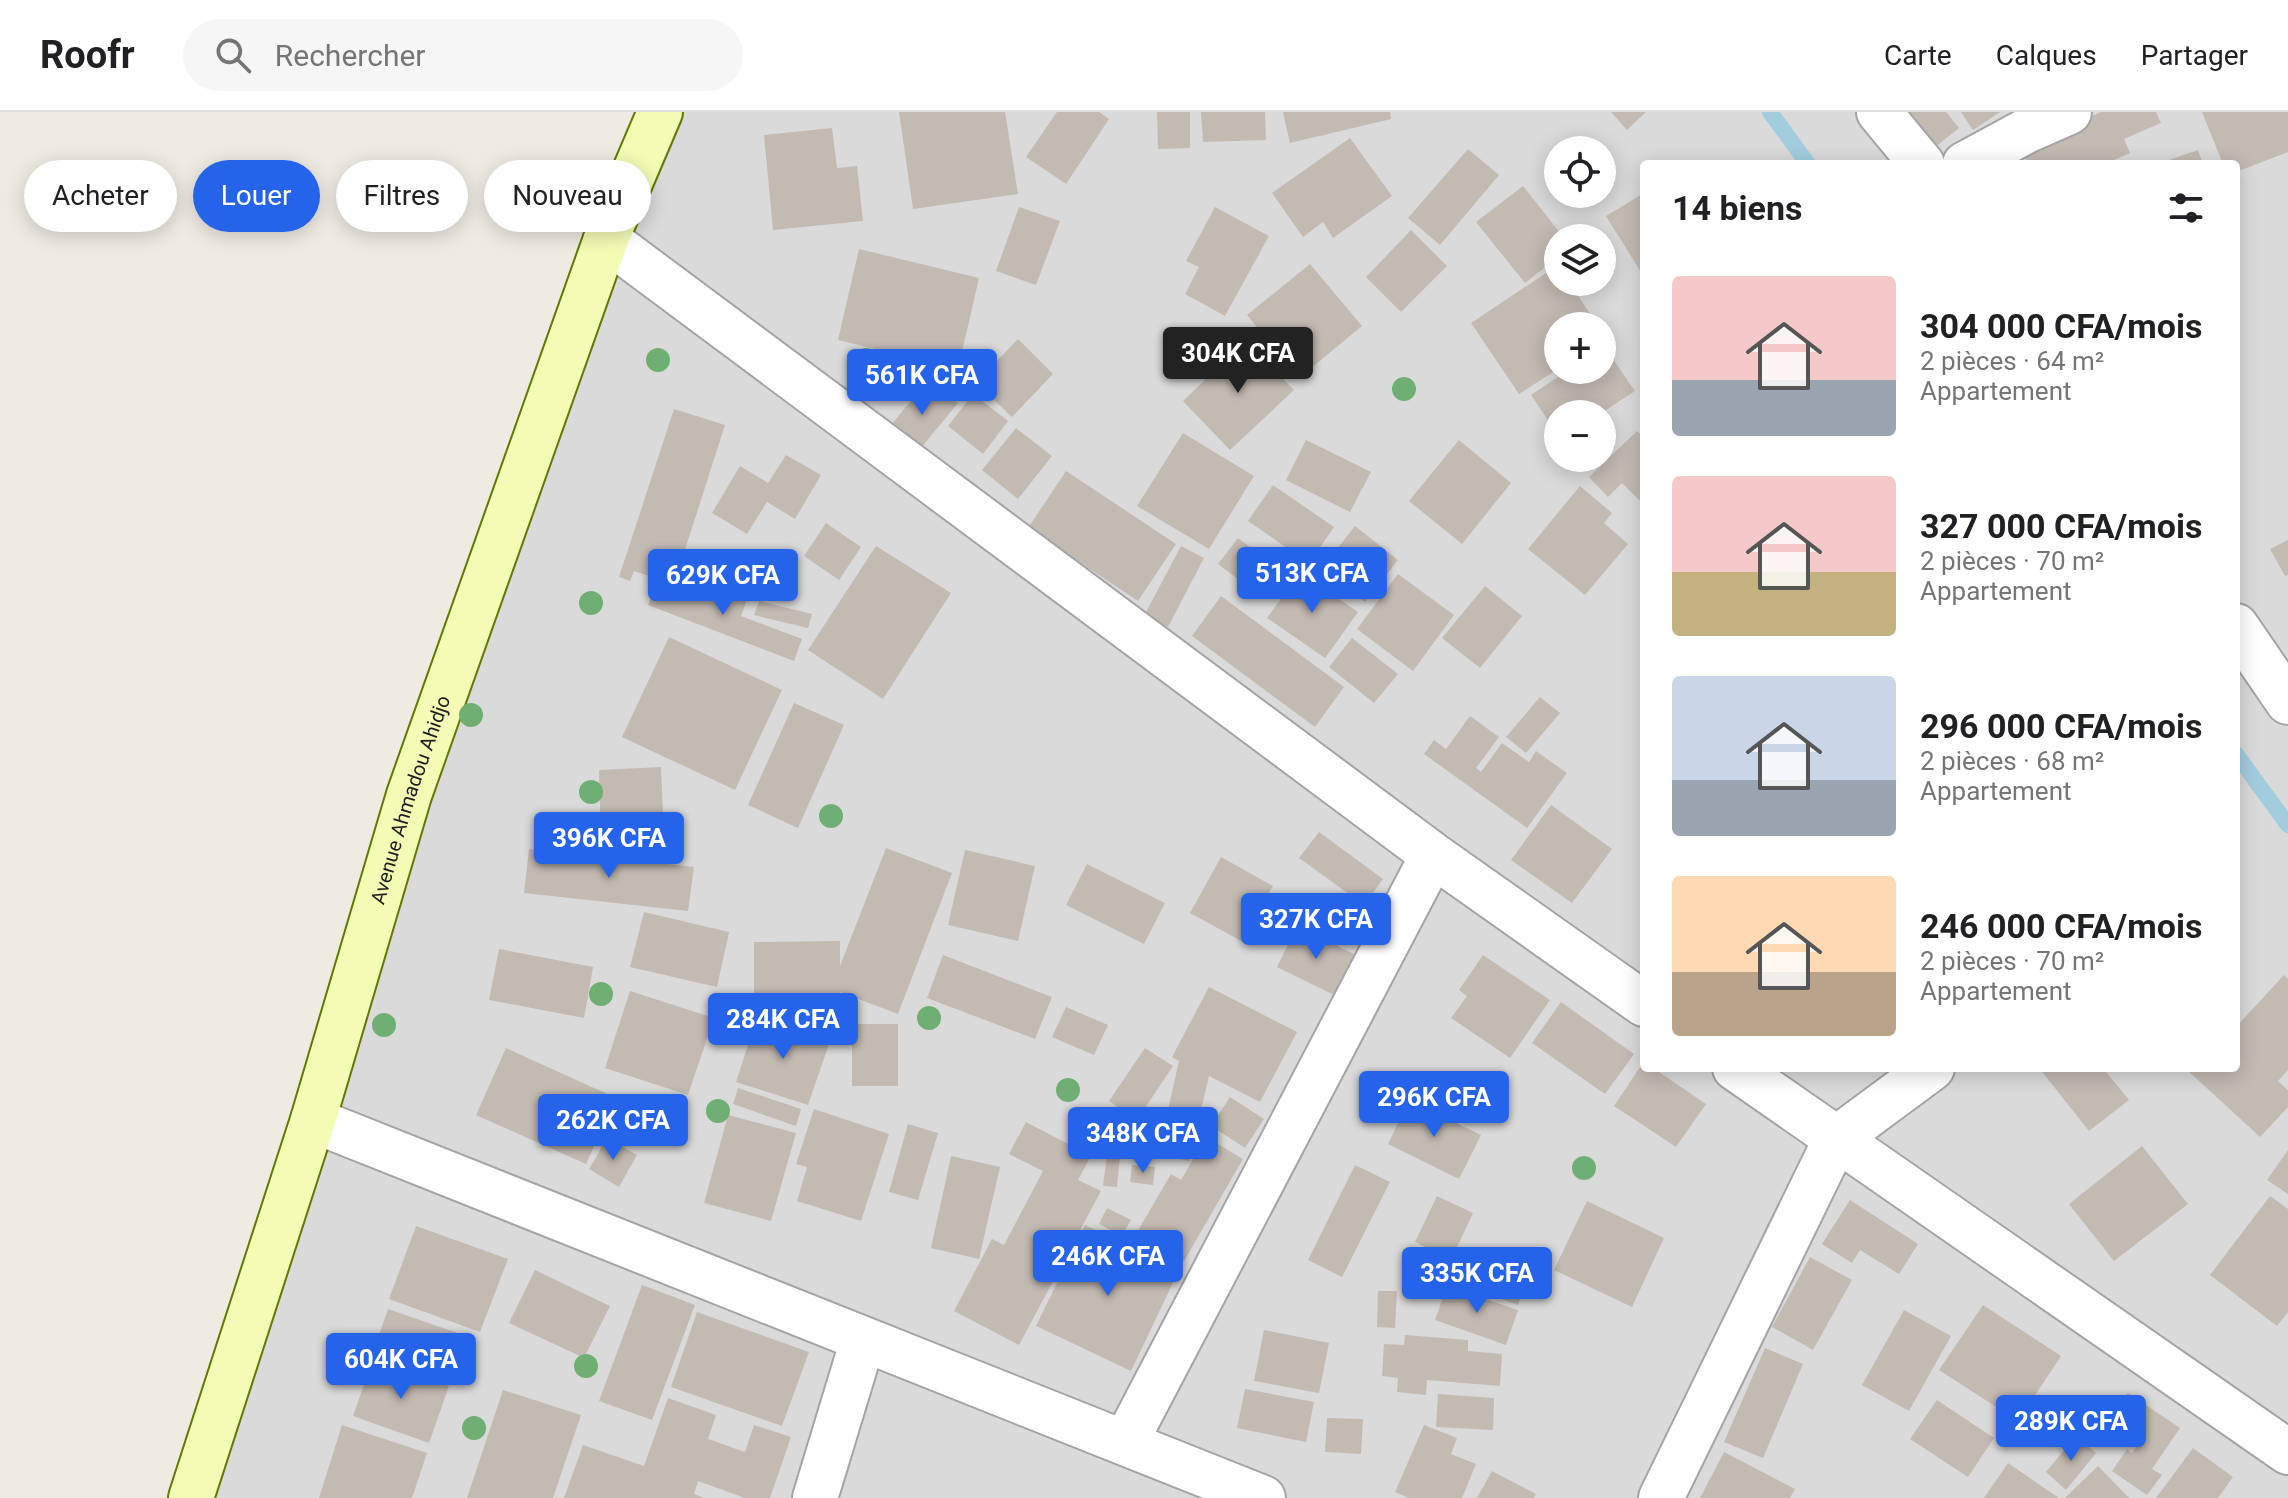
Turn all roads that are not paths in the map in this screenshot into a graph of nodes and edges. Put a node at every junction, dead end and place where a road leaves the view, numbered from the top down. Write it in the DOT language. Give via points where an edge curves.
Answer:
graph roads {
  1 [pos="660,112"];
  2 [pos="1879,112"];
  3 [pos="2069,112"];
  4 [pos="1919,160"];
  5 [pos="1972,160"];
  6 [pos="606,239"];
  7 [pos="2240,632"];
  8 [pos="2288,702"];
  9 [pos="1433,855"];
  10 [pos="1640,1001"];
  11 [pos="1741,1072"];
  12 [pos="1927,1072"];
  13 [pos="313,1120"];
  14 [pos="1836,1139"];
  15 [pos="863,1340"];
  16 [pos="1125,1443"];
  17 [pos="2288,1452"];
  18 [pos="191,1498"];
  19 [pos="815,1498"];
  20 [pos="1263,1498"];
  21 [pos="1661,1498"];
  1 -- 6 [label="main road, Avenue Ahmadou Ahidjo"];
  2 -- 4 [label="street"];
  3 -- 5 [label="street"];
  6 -- 9 [label="street"];
  6 -- 13 [label="main road, Avenue Ahmadou Ahidjo" via="409,795"];
  7 -- 8 [label="street"];
  9 -- 10 [label="street"];
  9 -- 16 [label="street"];
  11 -- 14 [label="street"];
  12 -- 14 [label="street"];
  13 -- 15 [label="street"];
  13 -- 18 [label="main road, Avenue Ahmadou Ahidjo"];
  14 -- 17 [label="street"];
  14 -- 21 [label="street"];
  15 -- 16 [label="street"];
  15 -- 19 [label="street"];
  16 -- 20 [label="street"];
}
